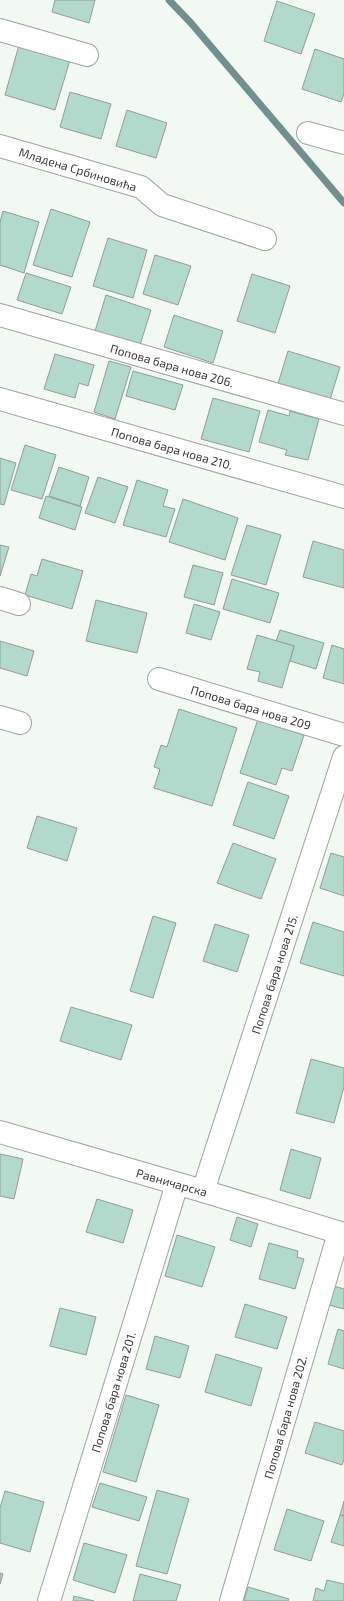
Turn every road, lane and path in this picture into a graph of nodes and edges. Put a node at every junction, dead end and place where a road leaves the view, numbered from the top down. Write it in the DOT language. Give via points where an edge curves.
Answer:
graph roads {
  1 [pos="0,30"];
  2 [pos="87,54"];
  3 [pos="308,133"];
  4 [pos="344,142"];
  5 [pos="0,146"];
  6 [pos="265,239"];
  7 [pos="0,315"];
  8 [pos="0,399"];
  9 [pos="344,414"];
  10 [pos="344,497"];
  11 [pos="159,679"];
  12 [pos="344,735"];
  13 [pos="344,757"];
  14 [pos="0,1132"];
  15 [pos="177,1184"];
  16 [pos="203,1191"];
  17 [pos="342,1233"];
  18 [pos="49,1601"];
  19 [pos="231,1601"];
  1 -- 2 [label="street"];
  3 -- 4 [label="street"];
  5 -- 6 [label="street, Младена Србиновића" via="141,187 162,205"];
  7 -- 9 [label="street, Попова бара нова 206."];
  8 -- 10 [label="street, Попова бара нова 210."];
  11 -- 12 [label="street, Попова бара нова 209"];
  13 -- 16 [label="street, Попова бара нова 215."];
  14 -- 15 [label="street, Равничарска"];
  15 -- 16 [label="street, Равничарска"];
  15 -- 18 [label="street, Попова бара нова 201."];
  16 -- 17 [label="street, Равничарска"];
  17 -- 19 [label="street, Попова бара нова 202."];
}
